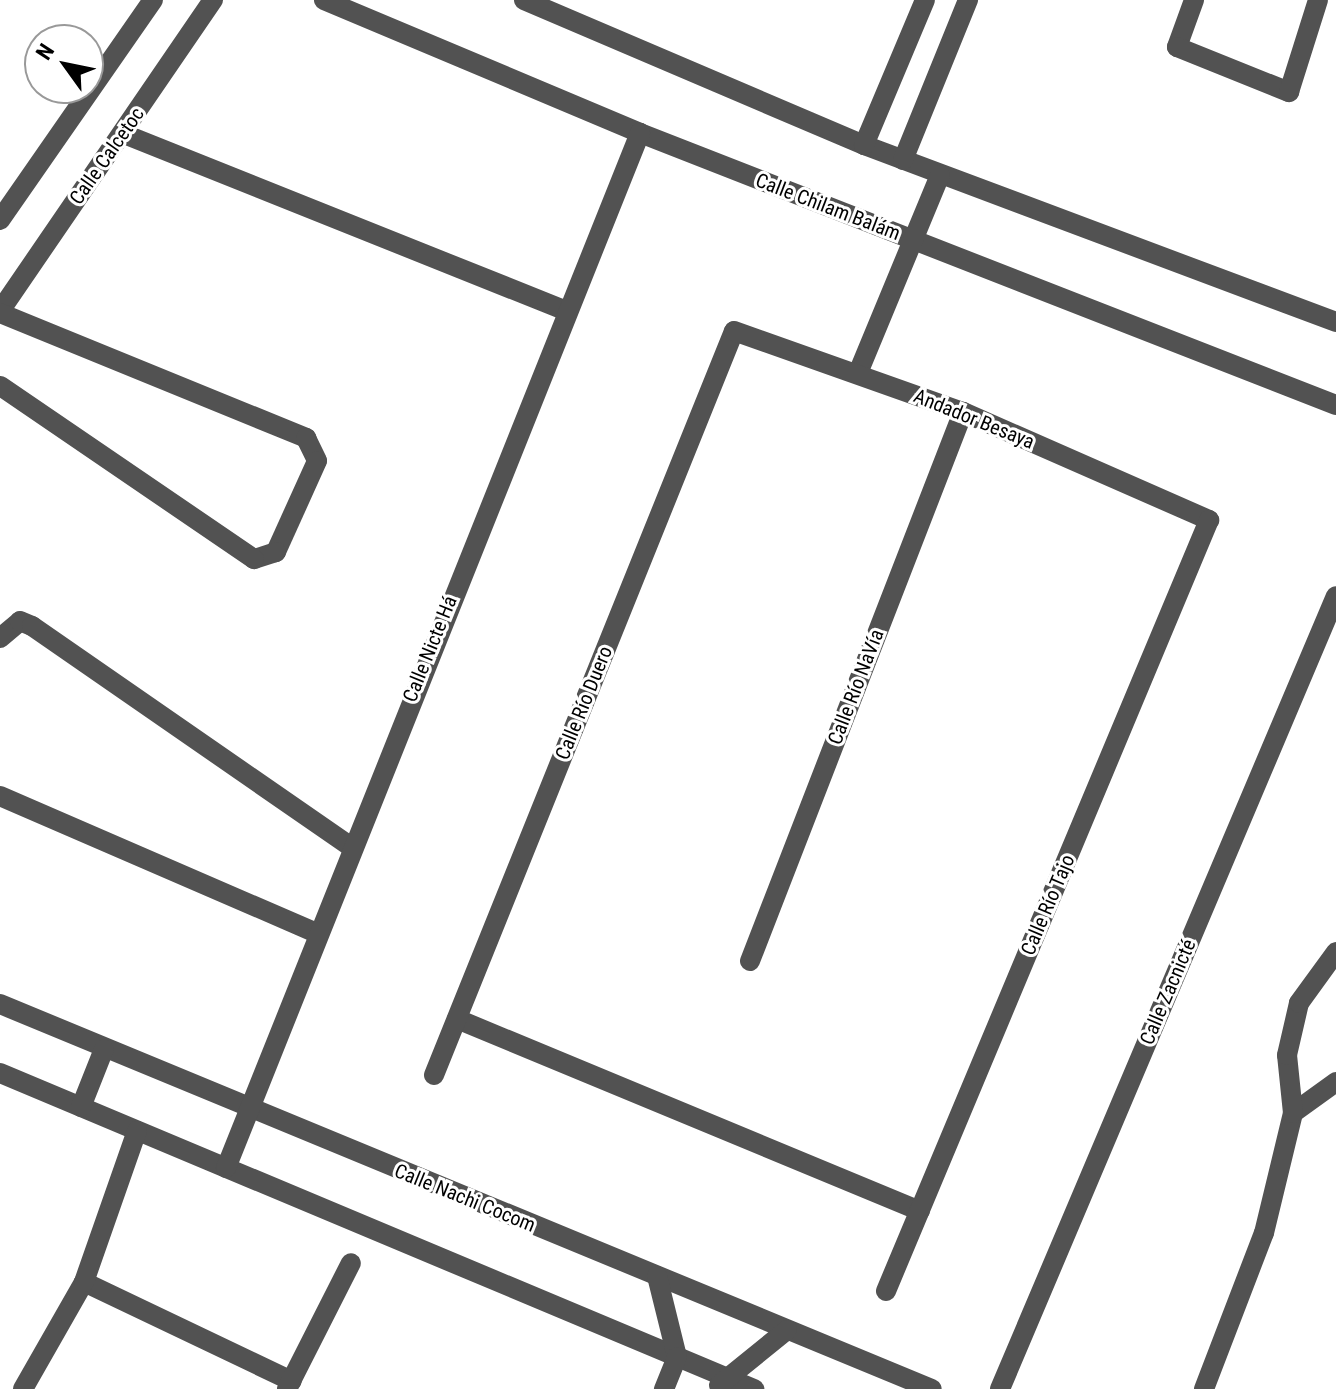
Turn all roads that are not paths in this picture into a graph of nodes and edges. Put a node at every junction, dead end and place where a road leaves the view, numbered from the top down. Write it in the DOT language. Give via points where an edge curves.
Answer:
graph roads {
  1 [pos="153,0"];
  2 [pos="213,0"];
  3 [pos="324,0"];
  4 [pos="524,0"];
  5 [pos="925,0"];
  6 [pos="968,0"];
  7 [pos="1194,0"];
  8 [pos="1318,0"];
  9 [pos="640,133"];
  10 [pos="124,134"];
  11 [pos="864,145"];
  12 [pos="903,160"];
  13 [pos="940,175"];
  14 [pos="0,220"];
  15 [pos="912,239"];
  16 [pos="0,312"];
  17 [pos="568,312"];
  18 [pos="1336,322"];
  19 [pos="734,331"];
  20 [pos="858,373"];
  21 [pos="0,386"];
  22 [pos="1336,405"];
  23 [pos="963,412"];
  24 [pos="1209,520"];
  25 [pos="1336,596"];
  26 [pos="0,638"];
  27 [pos="0,796"];
  28 [pos="350,846"];
  29 [pos="315,932"];
  30 [pos="1336,952"];
  31 [pos="750,961"];
  32 [pos="0,1004"];
  33 [pos="457,1019"];
  34 [pos="104,1049"];
  35 [pos="0,1073"];
  36 [pos="434,1075"];
  37 [pos="1336,1082"];
  38 [pos="81,1107"];
  39 [pos="248,1110"];
  40 [pos="1293,1113"];
  41 [pos="137,1131"];
  42 [pos="226,1168"];
  43 [pos="920,1211"];
  44 [pos="351,1263"];
  45 [pos="657,1276"];
  46 [pos="84,1282"];
  47 [pos="886,1291"];
  48 [pos="787,1330"];
  49 [pos="677,1357"];
  50 [pos="721,1383"];
  51 [pos="289,1385"];
  52 [pos="23,1389"];
  53 [pos="664,1389"];
  54 [pos="754,1389"];
  55 [pos="932,1389"];
  56 [pos="1000,1389"];
  57 [pos="1204,1389"];
  1 -- 14 [label="street"];
  2 -- 10 [label="street, Calle Calcetoc"];
  3 -- 9 [label="street, Calle Chilam Balám"];
  4 -- 11 [label="street"];
  5 -- 11 [label="street"];
  6 -- 12 [label="street"];
  7 -- 8 [label="street" via="1177,47 1289,92"];
  9 -- 15 [label="street, Calle Chilam Balám"];
  9 -- 17 [label="street, Calle Nicte Há"];
  10 -- 16 [label="street, Calle Calcetoc"];
  10 -- 17 [label="street"];
  11 -- 12 [label="street"];
  12 -- 13 [label="street"];
  13 -- 15 [label="street"];
  13 -- 18 [label="street"];
  15 -- 20 [label="street"];
  15 -- 22 [label="street, Calle Chilam Balám"];
  16 -- 21 [label="street" via="306,438 317,461 276,552 254,559"];
  17 -- 28 [label="street, Calle Nicte Há"];
  19 -- 20 [label="street, Andador Besaya"];
  19 -- 33 [label="street, Calle Río Duero"];
  20 -- 23 [label="street, Andador Besaya"];
  23 -- 24 [label="street, Andador Besaya"];
  23 -- 31 [label="street, Calle Río NaVía"];
  24 -- 43 [label="street, Calle Río Tajo"];
  25 -- 56 [label="street, Calle Zacnicté"];
  26 -- 28 [label="street" via="20,621 32,626"];
  27 -- 29 [label="street"];
  28 -- 29 [label="street, Calle Nicte Há"];
  29 -- 39 [label="street, Calle Nicte Há"];
  30 -- 40 [label="street" via="1299,1003 1287,1055"];
  32 -- 34 [label="street, Calle Nachi Cocom"];
  33 -- 36 [label="street, Calle Río Duero"];
  33 -- 43 [label="street"];
  34 -- 38 [label="street"];
  34 -- 39 [label="street, Calle Nachi Cocom"];
  35 -- 38 [label="street"];
  37 -- 40 [label="street"];
  38 -- 41 [label="street"];
  39 -- 42 [label="street, Calle Nicte Há"];
  39 -- 45 [label="street, Calle Nachi Cocom"];
  40 -- 57 [label="street" via="1249,1287"];
  41 -- 42 [label="street"];
  41 -- 46 [label="street"];
  42 -- 49 [label="street"];
  43 -- 47 [label="street, Calle Río Tajo"];
  44 -- 51 [label="street"];
  45 -- 48 [label="street, Calle Nachi Cocom"];
  45 -- 49 [label="street"];
  46 -- 51 [label="street"];
  46 -- 52 [label="street"];
  48 -- 50 [label="street"];
  48 -- 55 [label="street, Calle Nachi Cocom"];
  49 -- 50 [label="street"];
  49 -- 53 [label="street"];
  50 -- 54 [label="street"];
}
